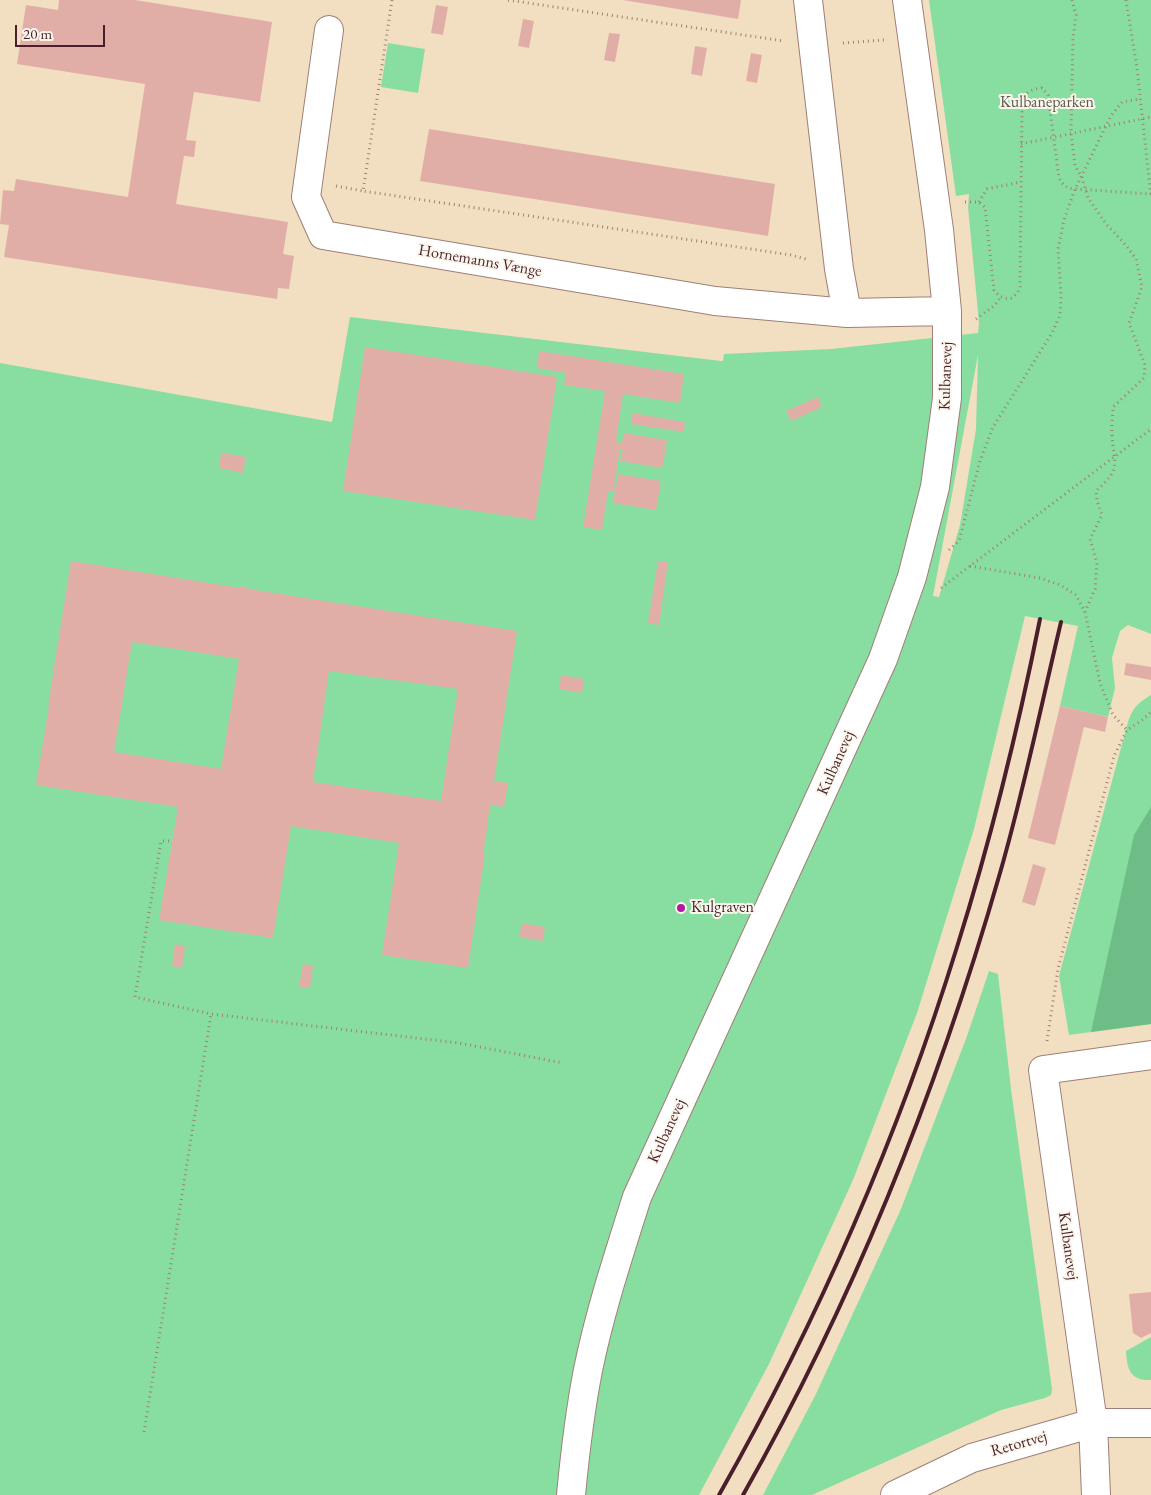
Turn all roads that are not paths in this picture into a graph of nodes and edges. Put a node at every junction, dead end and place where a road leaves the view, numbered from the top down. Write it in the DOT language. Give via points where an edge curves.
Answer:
graph roads {
  1 [pos="808,0"];
  2 [pos="907,0"];
  3 [pos="329,30"];
  4 [pos="947,311"];
  5 [pos="847,313"];
  6 [pos="1151,1055"];
  7 [pos="1093,1423"];
  8 [pos="1151,1423"];
  9 [pos="571,1495"];
  10 [pos="895,1495"];
  11 [pos="1096,1495"];
  1 -- 5 [label="street"];
  2 -- 4 [label="street, Kulbanevej"];
  3 -- 5 [label="street, Hornemanns Vænge" via="306,197 323,235 715,301"];
  4 -- 5 [label="street, Hornemanns Vænge"];
  4 -- 9 [label="street, Kulbanevej" via="947,398 934,487 906,595 883,659 637,1197 609,1286 588,1370"];
  6 -- 7 [label="street, Kulbanevej" via="1043,1070"];
  7 -- 8 [label="street, Retortvej"];
  7 -- 10 [label="street, Retortvej" via="972,1458"];
  7 -- 11 [label="street, Kulbanevej"];
}
